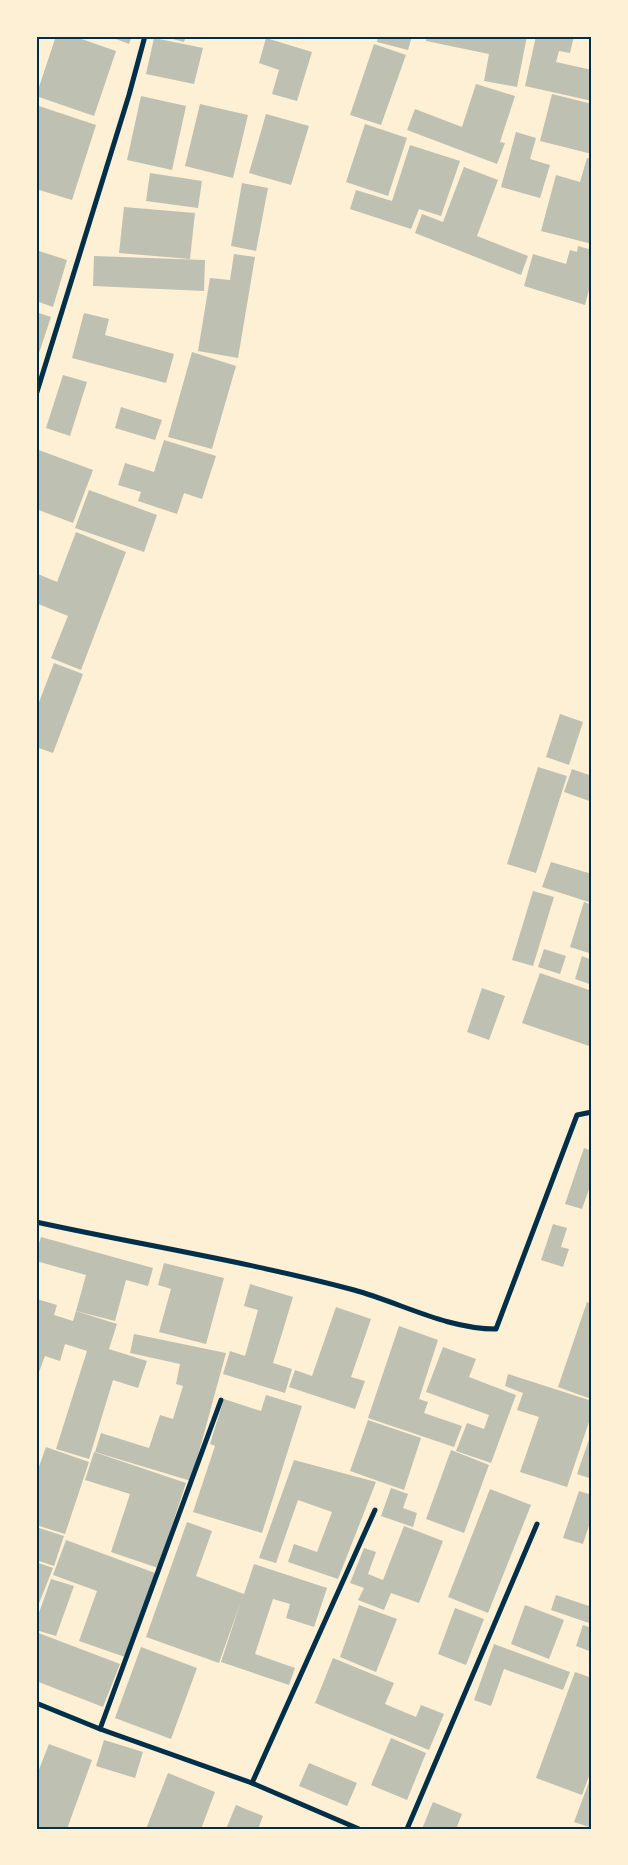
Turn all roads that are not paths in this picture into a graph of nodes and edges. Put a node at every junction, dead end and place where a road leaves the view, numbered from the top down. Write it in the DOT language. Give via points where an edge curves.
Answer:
graph roads {
  1 [pos="145,36"];
  2 [pos="36,395"];
  3 [pos="592,1112"];
  4 [pos="36,1222"];
  5 [pos="221,1400"];
  6 [pos="375,1510"];
  7 [pos="537,1524"];
  8 [pos="36,1703"];
  9 [pos="100,1729"];
  10 [pos="252,1783"];
  11 [pos="359,1829"];
  12 [pos="408,1829"];
  1 -- 2 [label="street"];
  3 -- 4 [label="street" via="576,1115 496,1329 452,1322 355,1290 171,1248"];
  5 -- 9 [label="street"];
  6 -- 10 [label="street"];
  7 -- 12 [label="street"];
  8 -- 9 [label="street"];
  9 -- 10 [label="street"];
  10 -- 11 [label="street"];
}
